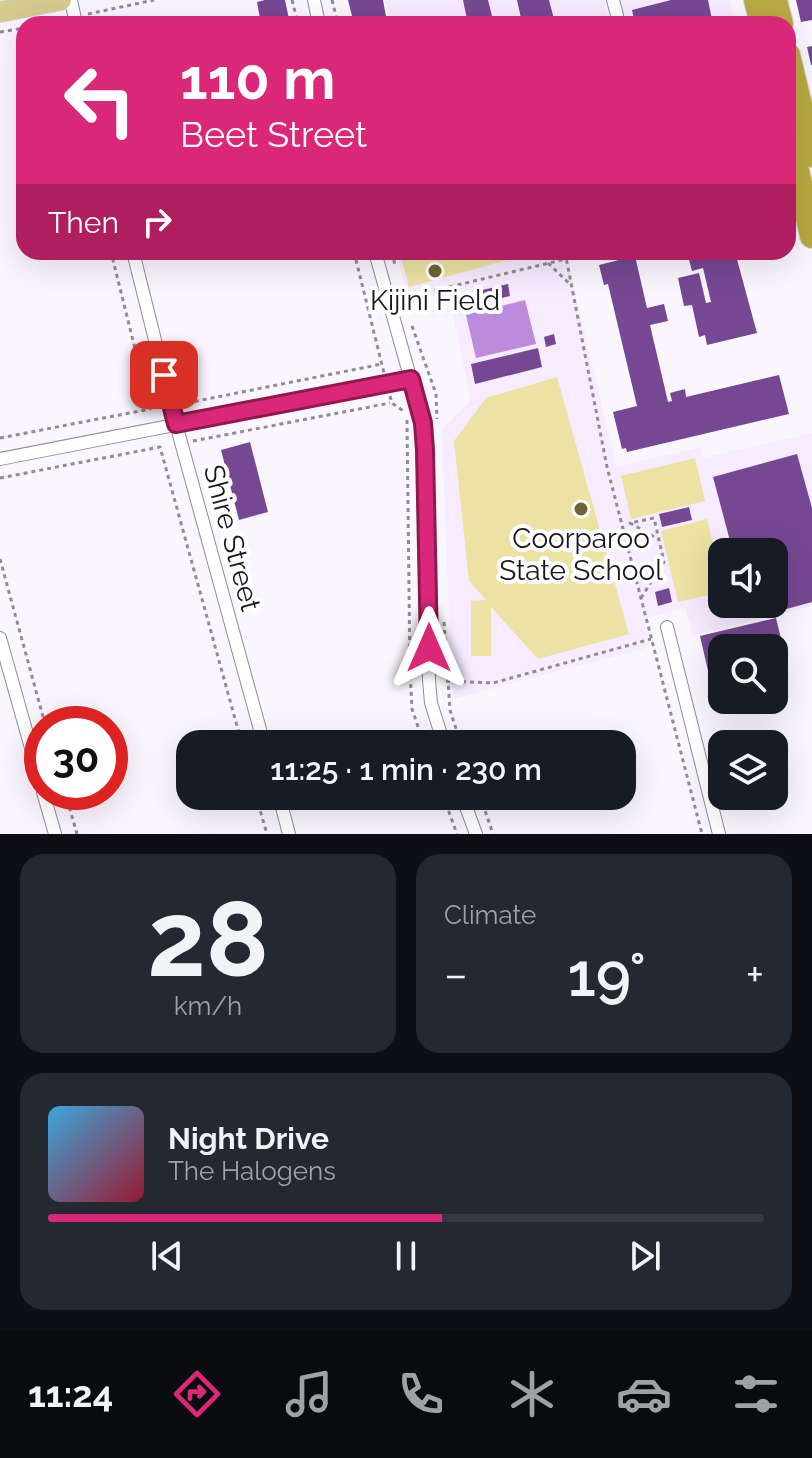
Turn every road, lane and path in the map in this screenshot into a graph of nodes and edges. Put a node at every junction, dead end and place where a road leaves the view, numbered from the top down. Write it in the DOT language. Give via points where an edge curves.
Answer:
graph roads {
  1 [pos="154,0"];
  2 [pos="613,0"];
  3 [pos="0,12"];
  4 [pos="88,14"];
  5 [pos="617,15"];
  6 [pos="43,16"];
  7 [pos="796,88"];
  8 [pos="812,155"];
  9 [pos="796,166"];
  10 [pos="812,236"];
  11 [pos="113,260"];
  12 [pos="135,260"];
  13 [pos="356,260"];
  14 [pos="377,260"];
  15 [pos="562,260"];
  16 [pos="566,260"];
  17 [pos="548,263"];
  18 [pos="572,286"];
  19 [pos="402,298"];
  20 [pos="382,364"];
  21 [pos="384,373"];
  22 [pos="411,379"];
  23 [pos="390,396"];
  24 [pos="187,403"];
  25 [pos="392,403"];
  26 [pos="176,424"];
  27 [pos="0,438"];
  28 [pos="193,441"];
  29 [pos="0,459"];
  30 [pos="0,478"];
  31 [pos="658,539"];
  32 [pos="0,559"];
  33 [pos="641,598"];
  34 [pos="667,627"];
  35 [pos="0,638"];
  36 [pos="651,639"];
  37 [pos="446,681"];
  38 [pos="40,706"];
  39 [pos="24,723"];
  40 [pos="238,730"];
  41 [pos="260,730"];
  42 [pos="419,730"];
  43 [pos="440,730"];
  44 [pos="48,810"];
  45 [pos="70,810"];
  46 [pos="260,810"];
  47 [pos="283,810"];
  48 [pos="448,810"];
  49 [pos="467,810"];
  50 [pos="485,810"];
  51 [pos="55,834"];
  52 [pos="77,834"];
  53 [pos="267,834"];
  54 [pos="289,834"];
  55 [pos="457,834"];
  56 [pos="476,834"];
  57 [pos="493,834"];
  58 [pos="702,834"];
  59 [pos="719,834"];
  1 -- 4 [label="path"];
  2 -- 5 [label="street"];
  3 -- 6 [label="main road"];
  7 -- 8 [label="highway"];
  9 -- 10 [label="highway"];
  11 -- 27 [label="path" via="150,409"];
  12 -- 26 [label="street, Shire Street"];
  13 -- 20 [label="path"];
  14 -- 22 [label="street"];
  15 -- 17 [label="path"];
  16 -- 18 [label="path"];
  17 -- 18 [label="path"];
  17 -- 19 [label="path"];
  18 -- 33 [label="path" via="607,467"];
  20 -- 21 [label="path"];
  20 -- 24 [label="path"];
  22 -- 26 [label="street"];
  22 -- 43 [label="street" via="423,423 430,692"];
  23 -- 25 [label="path"];
  25 -- 28 [label="path"];
  25 -- 42 [label="path" via="402,409 407,423 410,672"];
  26 -- 29 [label="street"];
  26 -- 41 [label="street, Shire Street"];
  30 -- 40 [label="path" via="160,447"];
  31 -- 31 [label="path" via="654,518 630,523 649,534"];
  31 -- 33 [label="path" via="664,562"];
  32 -- 38 [label="path"];
  33 -- 36 [label="path"];
  34 -- 59 [label="street"];
  35 -- 39 [label="street"];
  36 -- 37 [label="path" via="493,683"];
  36 -- 58 [label="path"];
  44 -- 51 [label="street"];
  45 -- 52 [label="path"];
  46 -- 53 [label="path"];
  47 -- 54 [label="street"];
  48 -- 55 [label="path"];
  49 -- 56 [label="street"];
  50 -- 57 [label="path"];
}
